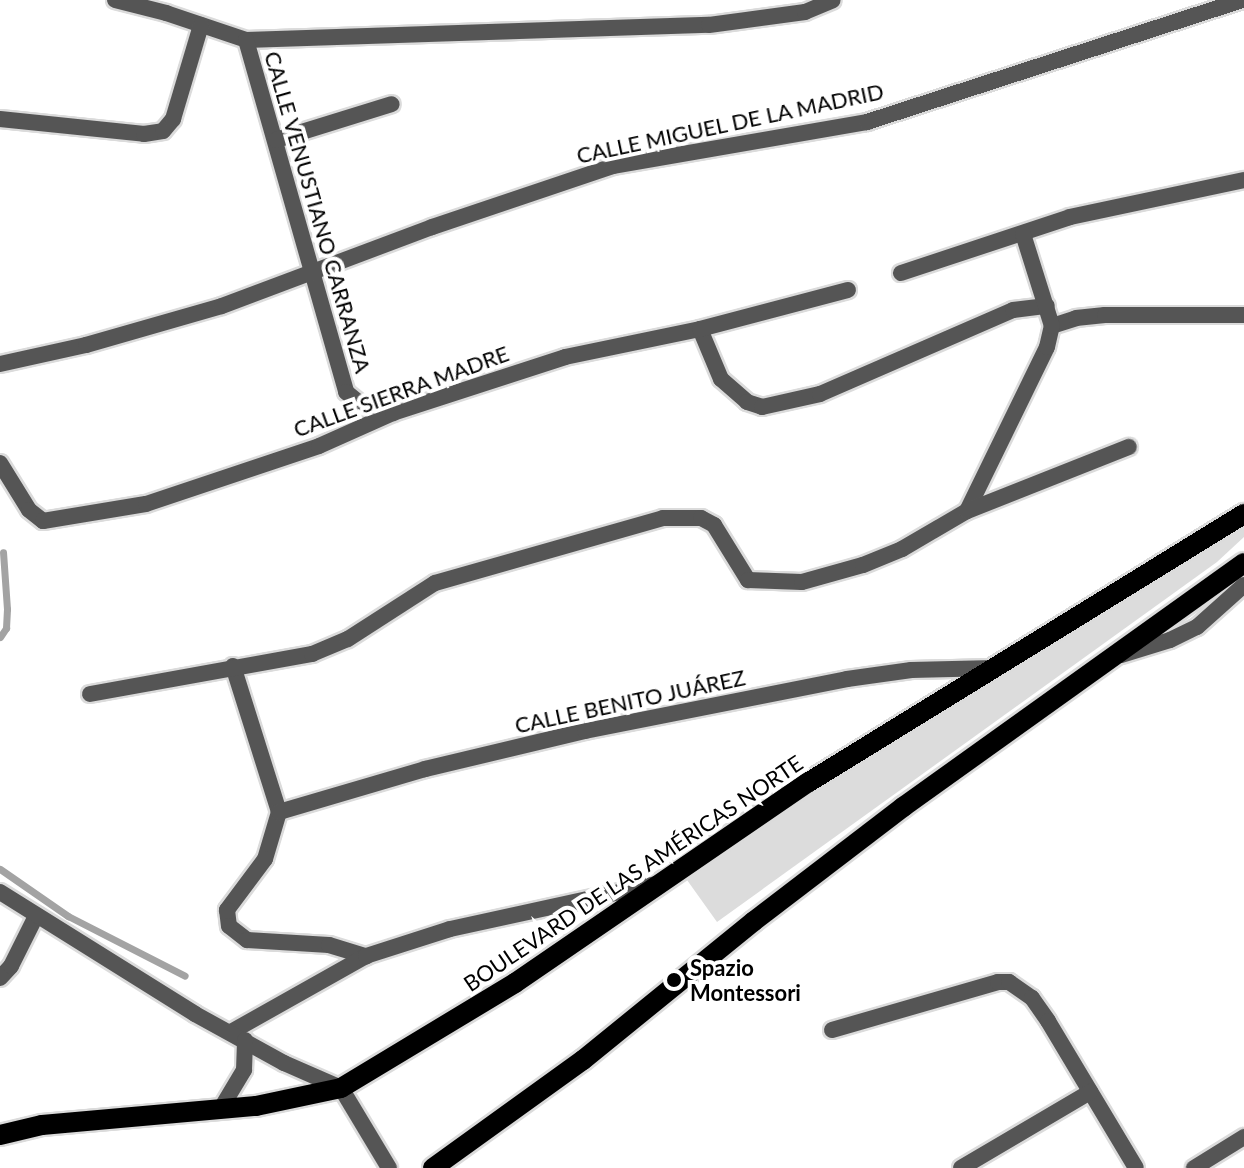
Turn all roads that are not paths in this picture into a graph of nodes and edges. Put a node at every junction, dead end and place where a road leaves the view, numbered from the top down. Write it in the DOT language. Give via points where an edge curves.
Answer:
graph roads {
  1 [pos="115,0"];
  2 [pos="833,0"];
  3 [pos="1242,0"];
  4 [pos="201,25"];
  5 [pos="246,40"];
  6 [pos="392,104"];
  7 [pos="0,119"];
  8 [pos="276,140"];
  9 [pos="1244,180"];
  10 [pos="1023,234"];
  11 [pos="313,272"];
  12 [pos="901,273"];
  13 [pos="848,290"];
  14 [pos="1047,306"];
  15 [pos="1244,315"];
  16 [pos="1052,326"];
  17 [pos="700,329"];
  18 [pos="0,364"];
  19 [pos="393,413"];
  20 [pos="1129,447"];
  21 [pos="0,463"];
  22 [pos="967,511"];
  23 [pos="1244,514"];
  24 [pos="1244,563"];
  25 [pos="1244,585"];
  26 [pos="1120,655"];
  27 [pos="233,666"];
  28 [pos="996,668"];
  29 [pos="90,694"];
  30 [pos="279,812"];
  31 [pos="663,882"];
  32 [pos="0,892"];
  33 [pos="36,916"];
  34 [pos="366,956"];
  35 [pos="0,978"];
  36 [pos="832,1030"];
  37 [pos="238,1036"];
  38 [pos="341,1088"];
  39 [pos="1090,1092"];
  40 [pos="220,1110"];
  41 [pos="0,1135"];
  42 [pos="1244,1137"];
  43 [pos="389,1168"];
  44 [pos="433,1168"];
  45 [pos="961,1168"];
  46 [pos="1136,1168"];
  47 [pos="1194,1168"];
  1 -- 4 [label="street"];
  2 -- 5 [label="street" via="805,12 709,25"];
  3 -- 11 [label="street, CALLE MIGUEL DE LA MADRID" via="867,122 613,166"];
  4 -- 5 [label="street"];
  4 -- 7 [label="street" via="173,119 163,131 144,134"];
  5 -- 8 [label="street, CALLE VENUSTIANO CARRANZA"];
  6 -- 8 [label="street"];
  8 -- 11 [label="street, CALLE VENUSTIANO CARRANZA"];
  9 -- 10 [label="street" via="1070,217"];
  10 -- 12 [label="street"];
  10 -- 14 [label="street"];
  11 -- 18 [label="street, CALLE MIGUEL DE LA MADRID" via="161,325"];
  11 -- 19 [label="street, CALLE VENUSTIANO CARRANZA" via="346,392 363,406"];
  13 -- 17 [label="street, CALLE SIERRA MADRE"];
  14 -- 16 [label="street"];
  14 -- 17 [label="street" via="1013,310 820,394 762,407 747,402 721,379"];
  15 -- 16 [label="street" via="1105,315"];
  16 -- 22 [label="street" via="1047,347"];
  17 -- 19 [label="street, CALLE SIERRA MADRE" via="565,357"];
  19 -- 21 [label="street, CALLE SIERRA MADRE" via="192,491 54,521 43,521 29,510"];
  20 -- 22 [label="street"];
  22 -- 27 [label="street" via="863,565 802,582 774,583 748,580 714,525 701,518 663,518 435,583 348,639 312,654"];
  23 -- 28 [label="main road, BOULEVARD DE LAS AMÉRICAS NORTE"];
  24 -- 26 [label="main road"];
  25 -- 26 [label="street" via="1197,627"];
  26 -- 44 [label="main road" via="903,807 583,1060"];
  27 -- 29 [label="street"];
  27 -- 30 [label="street"];
  28 -- 30 [label="street, CALLE BENITO JUÁREZ" via="911,670 847,679 616,725 425,769"];
  28 -- 31 [label="main road, BOULEVARD DE LAS AMÉRICAS NORTE" via="809,782"];
  30 -- 34 [label="street" via="265,859 227,910 229,926 247,940 329,945"];
  31 -- 34 [label="street" via="450,929"];
  31 -- 38 [label="main road, BOULEVARD DE LAS AMÉRICAS NORTE" via="515,983"];
  32 -- 33 [label="street"];
  33 -- 35 [label="street"];
  33 -- 37 [label="street"];
  34 -- 37 [label="street"];
  36 -- 39 [label="street" via="1009,982 1032,998"];
  37 -- 38 [label="street"];
  37 -- 40 [label="street" via="244,1070"];
  38 -- 40 [label="main road, BOULEVARD DE LAS AMÉRICAS NORTE"];
  38 -- 43 [label="street"];
  39 -- 45 [label="street"];
  39 -- 46 [label="street"];
  40 -- 41 [label="main road, BOULEVARD DE LAS AMÉRICAS NORTE" via="42,1125"];
  42 -- 47 [label="street"];
}
